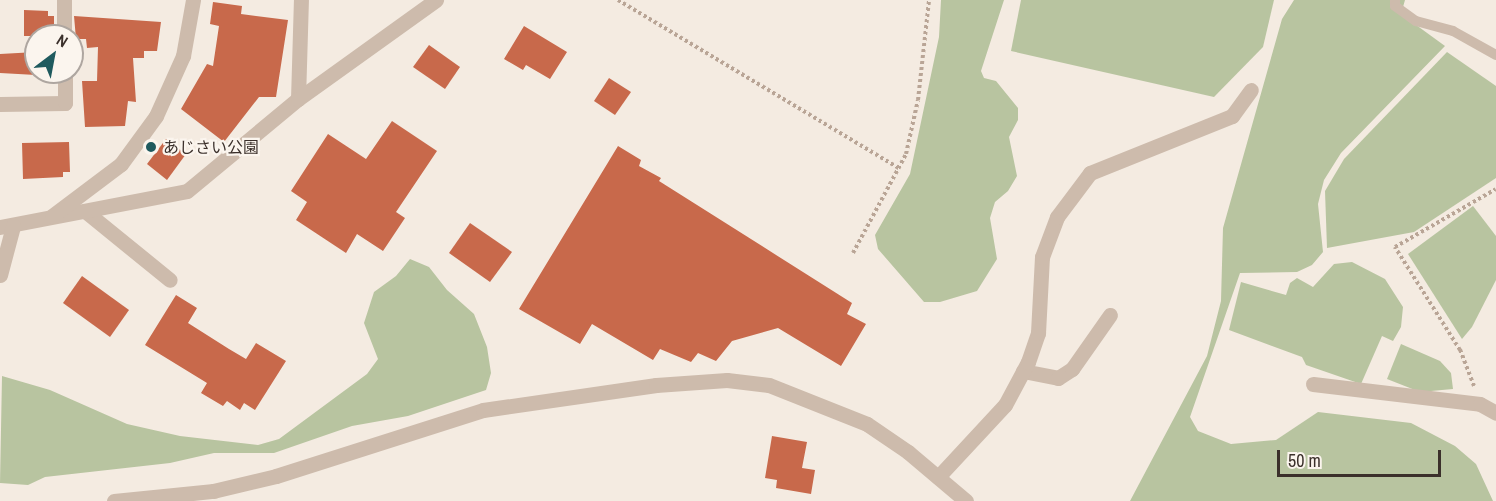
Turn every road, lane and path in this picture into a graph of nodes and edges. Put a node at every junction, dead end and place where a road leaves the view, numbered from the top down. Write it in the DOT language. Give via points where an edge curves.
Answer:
graph roads {
  1 [pos="64,0"];
  2 [pos="193,0"];
  3 [pos="301,0"];
  4 [pos="436,0"];
  5 [pos="618,0"];
  6 [pos="929,0"];
  7 [pos="1395,0"];
  8 [pos="421,5"];
  9 [pos="64,24"];
  10 [pos="1496,55"];
  11 [pos="65,84"];
  12 [pos="1251,90"];
  13 [pos="298,99"];
  14 [pos="0,104"];
  15 [pos="900,169"];
  16 [pos="1496,189"];
  17 [pos="85,211"];
  18 [pos="52,216"];
  19 [pos="7,226"];
  20 [pos="853,253"];
  21 [pos="0,275"];
  22 [pos="170,280"];
  23 [pos="1110,315"];
  24 [pos="1023,371"];
  25 [pos="1313,384"];
  26 [pos="1480,404"];
  27 [pos="1496,413"];
  28 [pos="938,477"];
  29 [pos="114,501"];
  30 [pos="966,501"];
  1 -- 9 [label="street"];
  2 -- 18 [label="street" via="183,56 156,116 121,164"];
  3 -- 13 [label="street"];
  4 -- 8 [label="street"];
  5 -- 15 [label="path"];
  6 -- 15 [label="path" via="918,100"];
  7 -- 10 [label="lane" via="1395,6 1410,18 1453,32"];
  8 -- 13 [label="street"];
  11 -- 14 [label="street" via="65,103"];
  12 -- 24 [label="street" via="1232,116 1090,173 1057,217 1042,257 1038,333"];
  13 -- 17 [label="street" via="187,191"];
  15 -- 20 [label="path"];
  16 -- 26 [label="path" via="1395,247 1461,350"];
  17 -- 18 [label="street"];
  17 -- 22 [label="street"];
  18 -- 19 [label="street"];
  19 -- 21 [label="street"];
  23 -- 24 [label="street" via="1072,369 1058,378"];
  24 -- 28 [label="street" via="1005,405"];
  25 -- 26 [label="street"];
  26 -- 27 [label="street"];
  28 -- 29 [label="street" via="867,424 769,385 727,380 656,385 483,410 276,476 213,491"];
  28 -- 30 [label="street"];
}
